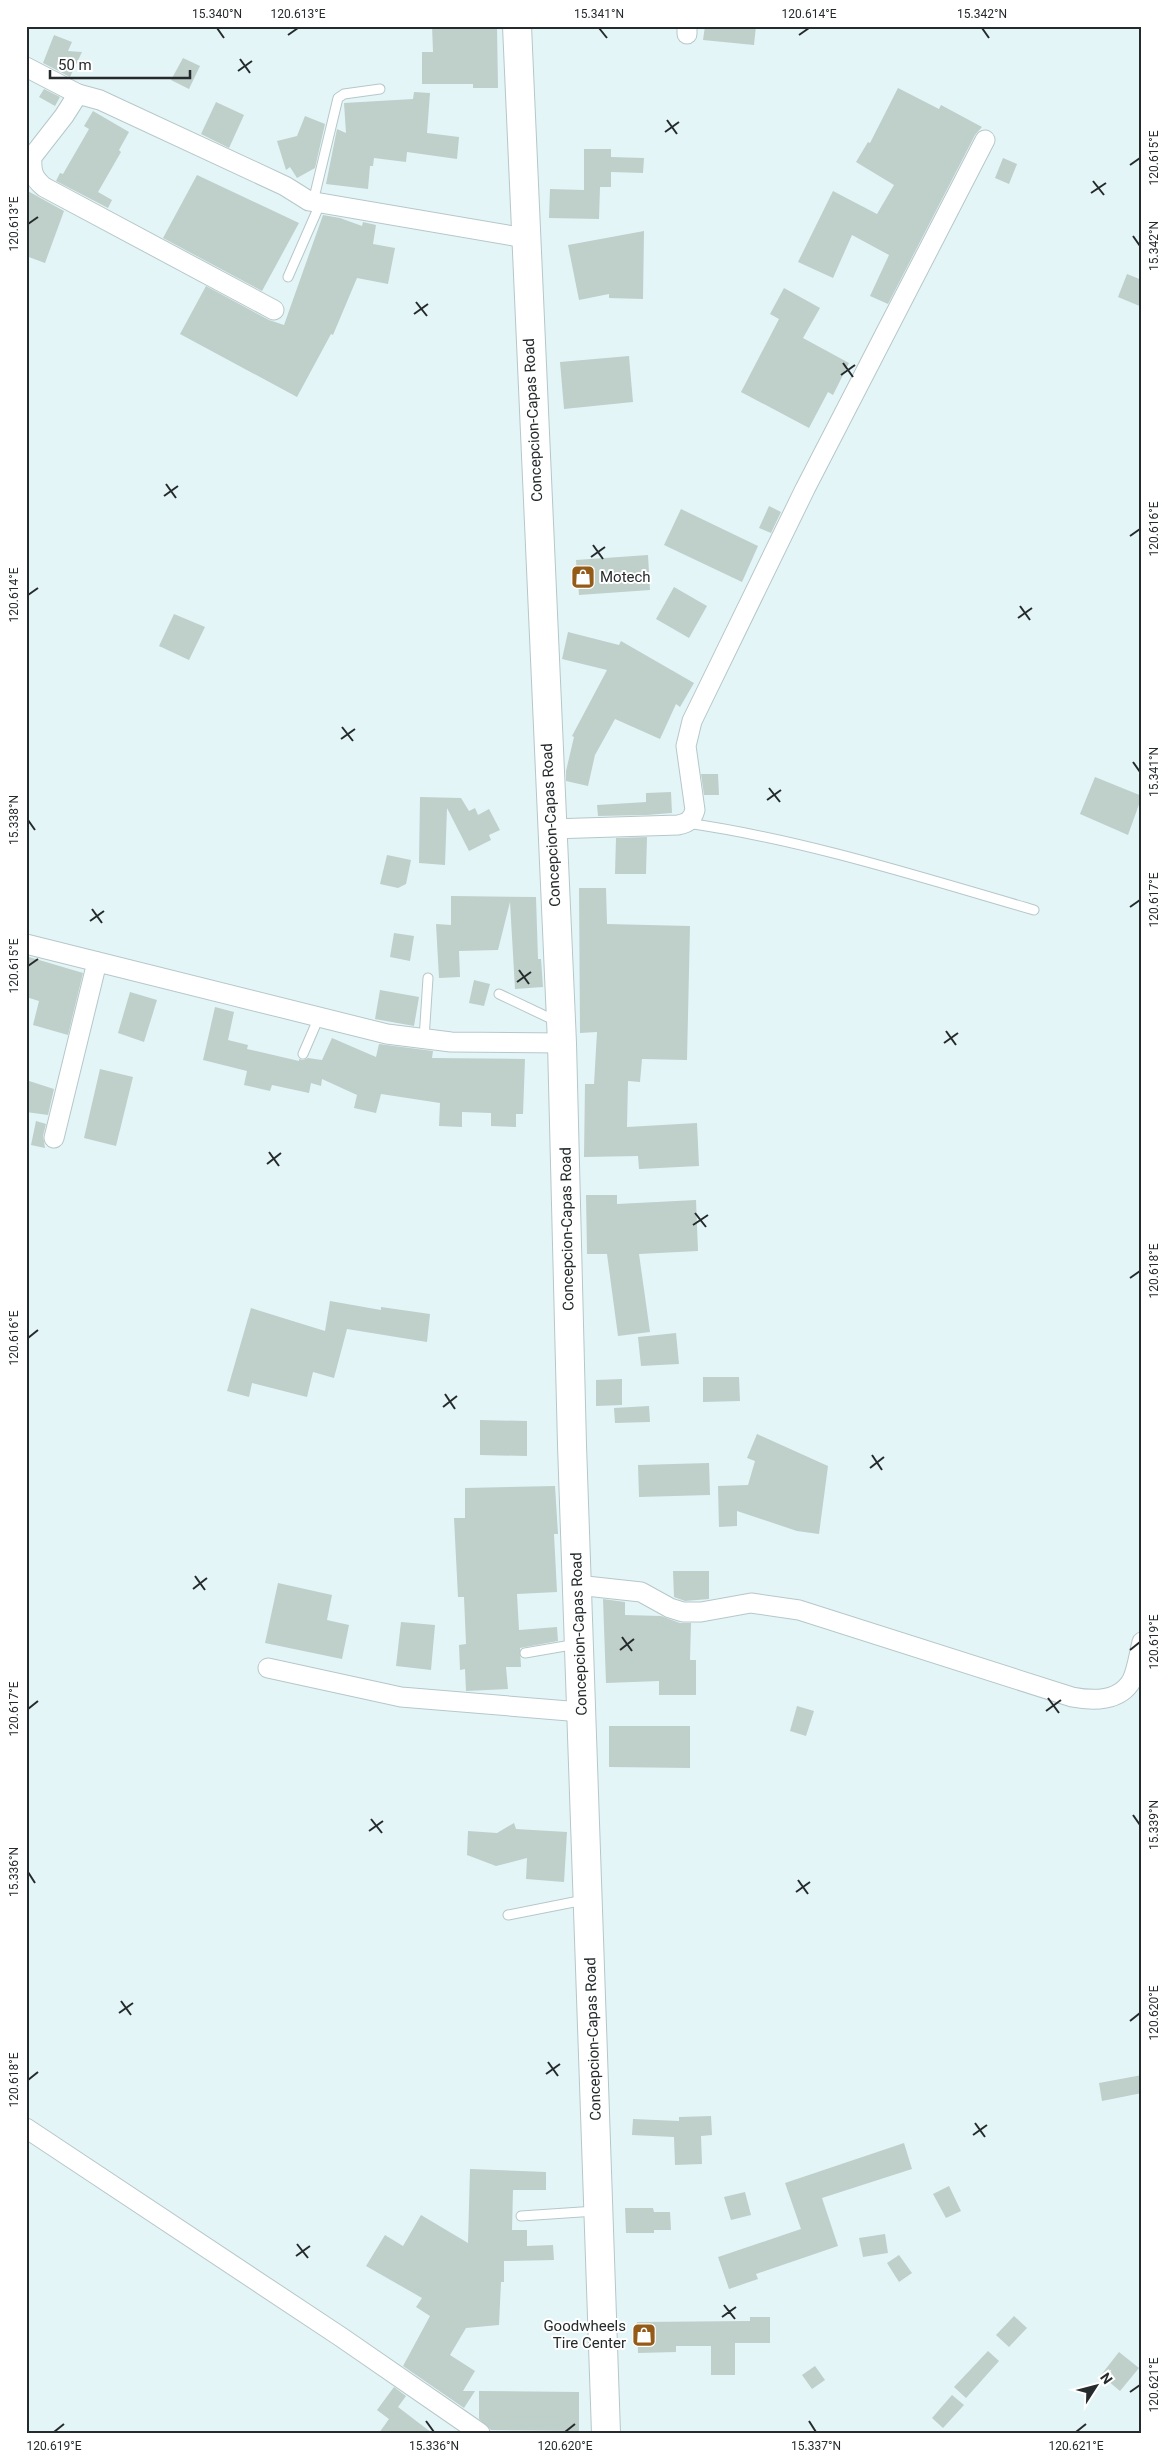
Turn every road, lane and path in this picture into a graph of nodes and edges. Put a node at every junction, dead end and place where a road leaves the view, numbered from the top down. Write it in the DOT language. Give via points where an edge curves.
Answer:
graph roads {
  1 [pos="517,26"];
  2 [pos="26,67"];
  3 [pos="380,89"];
  4 [pos="78,94"];
  5 [pos="985,140"];
  6 [pos="317,203"];
  7 [pos="525,238"];
  8 [pos="288,277"];
  9 [pos="274,310"];
  10 [pos="686,823"];
  11 [pos="551,829"];
  12 [pos="1034,910"];
  13 [pos="26,944"];
  14 [pos="97,962"];
  15 [pos="428,978"];
  16 [pos="499,994"];
  17 [pos="319,1017"];
  18 [pos="562,1033"];
  19 [pos="424,1040"];
  20 [pos="304,1054"];
  21 [pos="54,1138"];
  22 [pos="577,1585"];
  23 [pos="1142,1642"];
  24 [pos="579,1644"];
  25 [pos="525,1653"];
  26 [pos="268,1668"];
  27 [pos="581,1712"];
  28 [pos="588,1899"];
  29 [pos="508,1915"];
  30 [pos="26,2128"];
  31 [pos="599,2211"];
  32 [pos="521,2216"];
  33 [pos="480,2433"];
  34 [pos="606,2433"];
  1 -- 7 [label="main road, Concepcion-Capas Road"];
  2 -- 4 [label="street"];
  3 -- 6 [label="lane" via="344,94 338,98"];
  4 -- 6 [label="street" via="100,100"];
  4 -- 9 [label="street" via="32,157 37,181"];
  5 -- 10 [label="street" via="805,489 692,722 686,746 695,810 693,818"];
  6 -- 7 [label="street"];
  6 -- 8 [label="lane"];
  7 -- 11 [label="main road, Concepcion-Capas Road"];
  10 -- 11 [label="street" via="678,826"];
  10 -- 12 [label="lane" via="731,830 897,870"];
  11 -- 18 [label="main road, Concepcion-Capas Road"];
  13 -- 14 [label="street"];
  14 -- 17 [label="street"];
  14 -- 21 [label="street"];
  15 -- 19 [label="lane"];
  16 -- 18 [label="lane"];
  17 -- 19 [label="street"];
  17 -- 20 [label="lane"];
  18 -- 19 [label="street" via="495,1043"];
  18 -- 22 [label="main road, Concepcion-Capas Road"];
  22 -- 23 [label="street" via="641,1592 683,1612 751,1603 799,1610 1088,1700 1112,1697 1127,1686 1132,1680"];
  22 -- 24 [label="main road, Concepcion-Capas Road"];
  24 -- 25 [label="lane"];
  24 -- 27 [label="main road, Concepcion-Capas Road"];
  26 -- 27 [label="street" via="401,1697"];
  27 -- 28 [label="main road, Concepcion-Capas Road"];
  28 -- 29 [label="lane"];
  28 -- 31 [label="main road, Concepcion-Capas Road"];
  30 -- 33 [label="street"];
  31 -- 32 [label="lane"];
  31 -- 34 [label="main road, Concepcion-Capas Road"];
}
